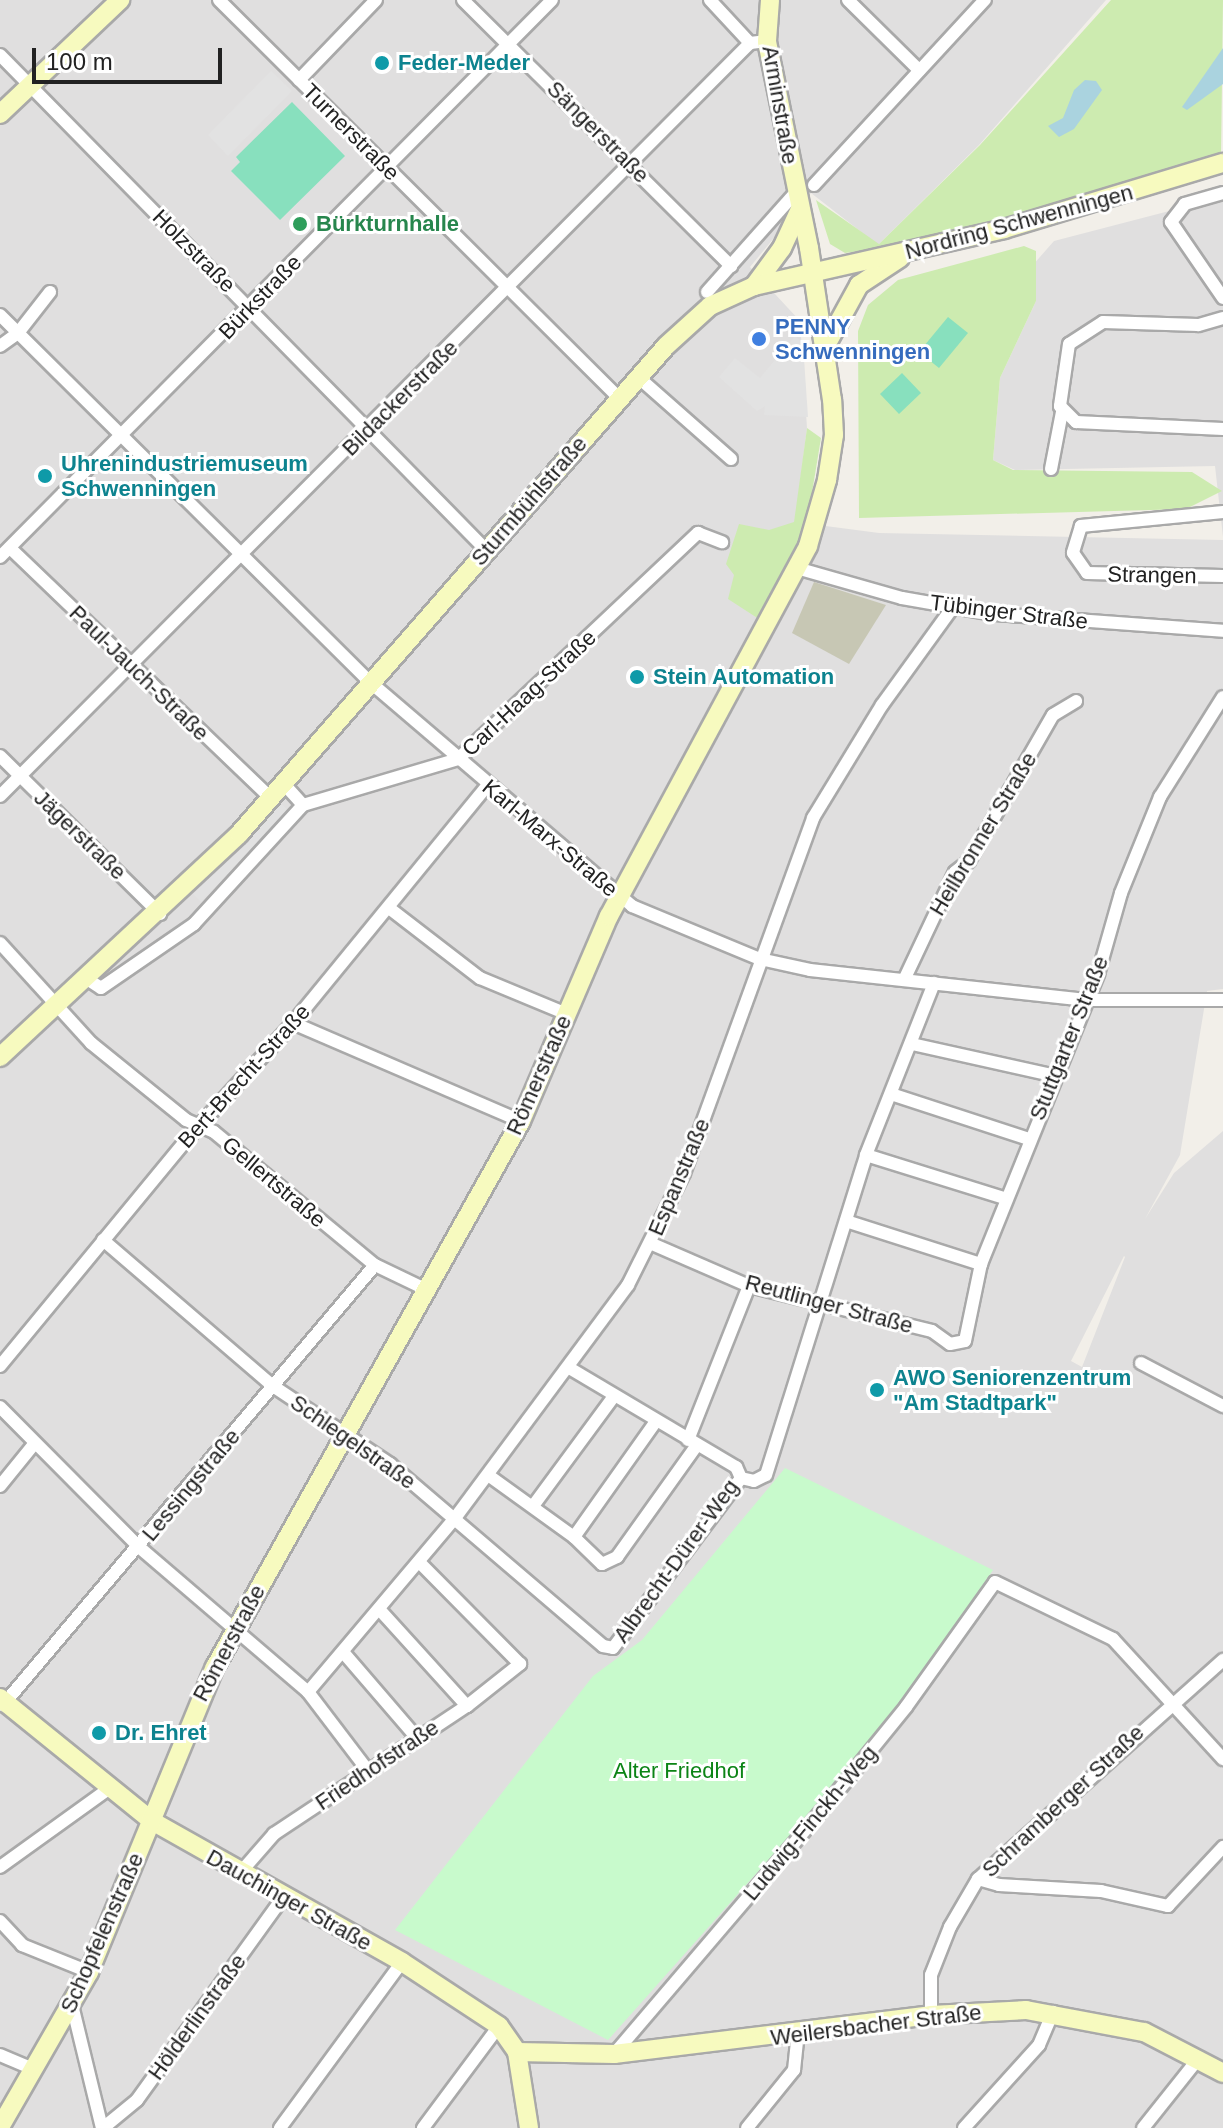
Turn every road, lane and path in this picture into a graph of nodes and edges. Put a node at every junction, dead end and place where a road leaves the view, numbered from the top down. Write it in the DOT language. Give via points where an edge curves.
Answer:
graph roads {
  1 [pos="120,0"];
  2 [pos="219,0"];
  3 [pos="376,0"];
  4 [pos="463,0"];
  5 [pos="552,0"];
  6 [pos="710,0"];
  7 [pos="770,0"];
  8 [pos="848,0"];
  9 [pos="985,0"];
  10 [pos="758,42"];
  11 [pos="509,43"];
  12 [pos="0,55"];
  13 [pos="919,70"];
  14 [pos="299,80"];
  15 [pos="29,85"];
  16 [pos="0,114"];
  17 [pos="1223,163"];
  18 [pos="630,164"];
  19 [pos="386,167"];
  20 [pos="814,185"];
  21 [pos="1223,193"];
  22 [pos="798,200"];
  23 [pos="905,254"];
  24 [pos="731,266"];
  25 [pos="812,273"];
  26 [pos="754,286"];
  27 [pos="510,289"];
  28 [pos="50,292"];
  29 [pos="707,292"];
  30 [pos="1223,298"];
  31 [pos="250,308"];
  32 [pos="0,315"];
  33 [pos="1223,318"];
  34 [pos="18,333"];
  35 [pos="0,346"];
  36 [pos="824,349"];
  37 [pos="638,377"];
  38 [pos="619,398"];
  39 [pos="1065,415"];
  40 [pos="1223,429"];
  41 [pos="369,430"];
  42 [pos="122,437"];
  43 [pos="731,459"];
  44 [pos="1051,469"];
  45 [pos="1223,512"];
  46 [pos="722,542"];
  47 [pos="487,551"];
  48 [pos="5,553"];
  49 [pos="240,557"];
  50 [pos="800,569"];
  51 [pos="1223,576"];
  52 [pos="953,607"];
  53 [pos="1223,631"];
  54 [pos="131,666"];
  55 [pos="370,682"];
  56 [pos="1223,697"];
  57 [pos="1076,701"];
  58 [pos="0,756"];
  59 [pos="458,759"];
  60 [pos="20,776"];
  61 [pos="488,785"];
  62 [pos="276,790"];
  63 [pos="0,796"];
  64 [pos="303,805"];
  65 [pos="619,898"];
  66 [pos="389,908"];
  67 [pos="160,914"];
  68 [pos="0,943"];
  69 [pos="760,959"];
  70 [pos="84,977"];
  71 [pos="904,980"];
  72 [pos="934,983"];
  73 [pos="1086,1000"];
  74 [pos="1223,1000"];
  75 [pos="57,1003"];
  76 [pos="567,1014"];
  77 [pos="293,1023"];
  78 [pos="912,1044"];
  79 [pos="0,1057"];
  80 [pos="1056,1076"];
  81 [pos="891,1094"];
  82 [pos="521,1121"];
  83 [pos="203,1127"];
  84 [pos="1029,1139"];
  85 [pos="866,1155"];
  86 [pos="1004,1198"];
  87 [pos="846,1221"];
  88 [pos="103,1240"];
  89 [pos="652,1244"];
  90 [pos="981,1264"];
  91 [pos="375,1265"];
  92 [pos="749,1286"];
  93 [pos="425,1289"];
  94 [pos="820,1303"];
  95 [pos="960,1345"];
  96 [pos="1141,1363"];
  97 [pos="0,1366"];
  98 [pos="569,1368"];
  99 [pos="273,1386"];
  100 [pos="614,1396"];
  101 [pos="1223,1406"];
  102 [pos="0,1407"];
  103 [pos="656,1421"];
  104 [pos="343,1435"];
  105 [pos="35,1443"];
  106 [pos="693,1443"];
  107 [pos="488,1475"];
  108 [pos="741,1478"];
  109 [pos="0,1486"];
  110 [pos="533,1506"];
  111 [pos="455,1518"];
  112 [pos="574,1537"];
  113 [pos="139,1547"];
  114 [pos="419,1562"];
  115 [pos="379,1609"];
  116 [pos="234,1630"];
  117 [pos="603,1646"];
  118 [pos="343,1652"];
  119 [pos="1223,1660"];
  120 [pos="308,1692"];
  121 [pos="2,1703"];
  122 [pos="1169,1703"];
  123 [pos="467,1706"];
  124 [pos="416,1737"];
  125 [pos="1223,1759"];
  126 [pos="369,1772"];
  127 [pos="110,1788"];
  128 [pos="152,1821"];
  129 [pos="1223,1847"];
  130 [pos="0,1867"];
  131 [pos="240,1873"];
  132 [pos="978,1879"];
  133 [pos="282,1899"];
  134 [pos="0,1921"];
  135 [pos="402,1962"];
  136 [pos="89,1972"];
  137 [pos="72,2005"];
  138 [pos="1053,2012"];
  139 [pos="931,2015"];
  140 [pos="499,2026"];
  141 [pos="798,2034"];
  142 [pos="517,2052"];
  143 [pos="614,2054"];
  144 [pos="0,2055"];
  145 [pos="1198,2059"];
  146 [pos="33,2069"];
  147 [pos="1223,2073"];
  148 [pos="0,2127"];
  149 [pos="102,2128"];
  150 [pos="280,2128"];
  151 [pos="423,2128"];
  152 [pos="529,2128"];
  153 [pos="747,2128"];
  154 [pos="964,2128"];
  155 [pos="1143,2128"];
  1 -- 15 [label="street"];
  2 -- 14 [label="street, Turnerstraße"];
  3 -- 14 [label="street"];
  4 -- 11 [label="street, Sängerstraße"];
  5 -- 11 [label="street, Bürkstraße"];
  6 -- 10 [label="street"];
  7 -- 10 [label="street, Arminstraße"];
  8 -- 13 [label="street"];
  9 -- 13 [label="street"];
  10 -- 18 [label="street, Bildackerstraße"];
  10 -- 22 [label="street, Arminstraße"];
  11 -- 18 [label="street, Sängerstraße"];
  11 -- 19 [label="street, Bürkstraße"];
  12 -- 15 [label="street, Holzstraße"];
  13 -- 20 [label="street"];
  14 -- 19 [label="street, Turnerstraße"];
  15 -- 16 [label="street"];
  15 -- 31 [label="street, Holzstraße"];
  17 -- 23 [label="street, Nordring Schwenningen"];
  18 -- 24 [label="street, Sängerstraße"];
  18 -- 27 [label="street, Bildackerstraße"];
  19 -- 27 [label="street, Turnerstraße"];
  19 -- 31 [label="street, Bürkstraße"];
  21 -- 30 [label="street" via="1185,204 1171,222"];
  22 -- 24 [label="street"];
  22 -- 25 [label="street, Arminstraße"];
  22 -- 26 [label="street" via="782,248"];
  23 -- 25 [label="street, Nordring Schwenningen"];
  23 -- 36 [label="street" via="859,285"];
  24 -- 29 [label="street"];
  25 -- 26 [label="street, Sturmbühlstraße"];
  25 -- 36 [label="street, Römerstraße"];
  26 -- 37 [label="street, Sturmbühlstraße" via="710,306"];
  27 -- 38 [label="street, Turnerstraße"];
  27 -- 41 [label="street, Bildackerstraße"];
  28 -- 34 [label="street"];
  31 -- 41 [label="street, Holzstraße"];
  31 -- 42 [label="street, Bürkstraße"];
  32 -- 34 [label="street, Karl-Marx-Straße"];
  33 -- 39 [label="street" via="1198,325 1103,322 1074,339 1066,351"];
  34 -- 35 [label="street"];
  34 -- 42 [label="street, Karl-Marx-Straße"];
  36 -- 50 [label="street, Römerstraße" via="834,435"];
  37 -- 38 [label="street, Sturmbühlstraße"];
  37 -- 43 [label="street"];
  38 -- 47 [label="street, Sturmbühlstraße"];
  39 -- 40 [label="street"];
  39 -- 44 [label="street"];
  41 -- 47 [label="street, Holzstraße"];
  41 -- 49 [label="street, Bildackerstraße"];
  42 -- 48 [label="street, Bürkstraße"];
  42 -- 49 [label="street, Karl-Marx-Straße"];
  45 -- 51 [label="street, Strangen" via="1081,526 1073,553 1087,573"];
  46 -- 59 [label="street, Carl-Haag-Straße" via="698,533"];
  47 -- 55 [label="street, Sturmbühlstraße"];
  48 -- 54 [label="street, Paul-Jauch-Straße"];
  49 -- 54 [label="street, Bildackerstraße"];
  49 -- 55 [label="street, Karl-Marx-Straße"];
  50 -- 52 [label="street, Tübinger Straße" via="839,583"];
  50 -- 65 [label="street, Römerstraße" via="704,733"];
  52 -- 53 [label="street, Tübinger Straße"];
  52 -- 69 [label="street, Espanstraße" via="882,705 813,818"];
  54 -- 60 [label="street, Bildackerstraße"];
  54 -- 62 [label="street, Paul-Jauch-Straße"];
  55 -- 59 [label="street, Karl-Marx-Straße"];
  55 -- 62 [label="street, Sturmbühlstraße"];
  56 -- 73 [label="street, Stuttgarter Straße" via="1160,797"];
  57 -- 71 [label="street, Heilbronner Straße" via="1053,715 969,861 955,872"];
  58 -- 60 [label="street, Jägerstraße"];
  59 -- 61 [label="street, Karl-Marx-Straße"];
  59 -- 64 [label="street, Carl-Haag-Straße"];
  60 -- 63 [label="street, Bildackerstraße"];
  60 -- 67 [label="street, Jägerstraße"];
  61 -- 65 [label="street, Karl-Marx-Straße"];
  61 -- 66 [label="street, Bert-Brecht-Straße"];
  62 -- 64 [label="street"];
  62 -- 67 [label="street, Sturmbühlstraße"];
  64 -- 70 [label="street" via="194,924 101,988"];
  65 -- 69 [label="street, Karl-Marx-Straße"];
  65 -- 76 [label="street, Römerstraße"];
  66 -- 76 [label="street" via="480,978"];
  66 -- 77 [label="street, Bert-Brecht-Straße"];
  67 -- 70 [label="street, Sturmbühlstraße"];
  68 -- 75 [label="street, Gellertstraße"];
  69 -- 71 [label="street, Karl-Marx-Straße"];
  69 -- 89 [label="street, Espanstraße" via="684,1173"];
  70 -- 75 [label="street, Sturmbühlstraße"];
  71 -- 72 [label="street, Karl-Marx-Straße"];
  72 -- 73 [label="street, Karl-Marx-Straße"];
  72 -- 78 [label="street"];
  73 -- 74 [label="street, Karl-Marx-Straße"];
  73 -- 80 [label="street, Stuttgarter Straße"];
  75 -- 79 [label="street, Sturmbühlstraße"];
  75 -- 83 [label="street, Gellertstraße" via="91,1043"];
  76 -- 82 [label="street, Römerstraße"];
  77 -- 82 [label="street"];
  77 -- 83 [label="street, Bert-Brecht-Straße"];
  78 -- 80 [label="street"];
  78 -- 81 [label="street"];
  80 -- 84 [label="street, Stuttgarter Straße"];
  81 -- 84 [label="street"];
  81 -- 85 [label="street"];
  82 -- 93 [label="street, Römerstraße"];
  83 -- 88 [label="street, Bert-Brecht-Straße"];
  83 -- 91 [label="street, Gellertstraße"];
  84 -- 86 [label="street, Stuttgarter Straße"];
  85 -- 86 [label="street"];
  85 -- 87 [label="street"];
  86 -- 90 [label="street, Stuttgarter Straße"];
  87 -- 90 [label="street"];
  87 -- 94 [label="street"];
  88 -- 97 [label="street, Bert-Brecht-Straße" via="96,1256"];
  88 -- 99 [label="street, Schlegelstraße"];
  89 -- 92 [label="street, Reutlinger Straße"];
  89 -- 98 [label="street, Espanstraße"];
  90 -- 95 [label="street, Stuttgarter Straße" via="969,1332"];
  91 -- 93 [label="street, Gellertstraße"];
  91 -- 99 [label="street, Lessingstraße"];
  92 -- 94 [label="street, Reutlinger Straße"];
  92 -- 106 [label="street"];
  93 -- 104 [label="street, Römerstraße"];
  94 -- 95 [label="street, Reutlinger Straße" via="932,1331"];
  94 -- 108 [label="street" via="766,1475 754,1481"];
  96 -- 101 [label="street"];
  98 -- 100 [label="street, Albrecht-Dürer-Weg"];
  98 -- 107 [label="street, Espanstraße"];
  99 -- 104 [label="street, Schlegelstraße"];
  99 -- 113 [label="street, Lessingstraße"];
  100 -- 103 [label="street, Albrecht-Dürer-Weg"];
  100 -- 110 [label="street"];
  102 -- 105 [label="street"];
  103 -- 106 [label="street, Albrecht-Dürer-Weg"];
  103 -- 112 [label="street"];
  104 -- 111 [label="street, Schlegelstraße" via="390,1464"];
  104 -- 116 [label="street, Römerstraße"];
  105 -- 109 [label="street"];
  105 -- 113 [label="street"];
  106 -- 108 [label="street, Albrecht-Dürer-Weg" via="736,1467"];
  106 -- 112 [label="street" via="617,1557 602,1564"];
  107 -- 110 [label="street"];
  107 -- 111 [label="street, Espanstraße"];
  108 -- 117 [label="street, Albrecht-Dürer-Weg" via="613,1648"];
  110 -- 112 [label="street"];
  111 -- 114 [label="street, Espanstraße"];
  111 -- 117 [label="street, Schlegelstraße"];
  113 -- 116 [label="street"];
  113 -- 121 [label="street, Lessingstraße"];
  114 -- 115 [label="street, Espanstraße"];
  114 -- 123 [label="street, Friedhofstraße" via="520,1664"];
  115 -- 118 [label="street, Espanstraße"];
  115 -- 123 [label="street"];
  116 -- 120 [label="street"];
  116 -- 128 [label="street, Römerstraße" via="194,1709"];
  118 -- 120 [label="street, Espanstraße"];
  118 -- 124 [label="street"];
  119 -- 122 [label="street, Schramberger Straße"];
  120 -- 126 [label="street"];
  121 -- 127 [label="street, Dauchinger Straße"];
  122 -- 125 [label="street"];
  122 -- 132 [label="street, Schramberger Straße"];
  122 -- 143 [label="street, Ludwig-Finckh-Weg" via="1113,1639 995,1582 906,1707 827,1805"];
  123 -- 124 [label="street, Friedhofstraße"];
  124 -- 126 [label="street, Friedhofstraße"];
  126 -- 131 [label="street, Friedhofstraße" via="274,1834"];
  127 -- 128 [label="street, Dauchinger Straße"];
  127 -- 130 [label="street"];
  128 -- 131 [label="street, Dauchinger Straße"];
  128 -- 136 [label="street, Schopfelenstraße"];
  129 -- 132 [label="street" via="1168,1906 1101,1891"];
  131 -- 133 [label="street, Dauchinger Straße"];
  132 -- 139 [label="street, Schramberger Straße" via="950,1927 931,1975"];
  133 -- 135 [label="street, Dauchinger Straße"];
  133 -- 149 [label="street, Hölderlinstraße" via="137,2100"];
  134 -- 136 [label="street" via="22,1945"];
  135 -- 140 [label="street, Dauchinger Straße"];
  135 -- 150 [label="street"];
  136 -- 137 [label="street, Schopfelenstraße"];
  137 -- 146 [label="street, Schopfelenstraße"];
  137 -- 149 [label="street"];
  138 -- 139 [label="street, Weilersbacher Straße"];
  138 -- 145 [label="street, Weilersbacher Straße" via="1144,2032"];
  138 -- 154 [label="street" via="1039,2045"];
  139 -- 141 [label="street, Weilersbacher Straße"];
  140 -- 142 [label="street, Dauchinger Straße"];
  140 -- 151 [label="street"];
  141 -- 143 [label="street, Weilersbacher Straße"];
  141 -- 153 [label="street" via="794,2070"];
  142 -- 143 [label="street, Weilersbacher Straße"];
  142 -- 152 [label="street, Dauchinger Straße"];
  144 -- 146 [label="street"];
  145 -- 147 [label="street, Weilersbacher Straße"];
  145 -- 155 [label="street"];
  146 -- 148 [label="street, Schopfelenstraße"];
}
